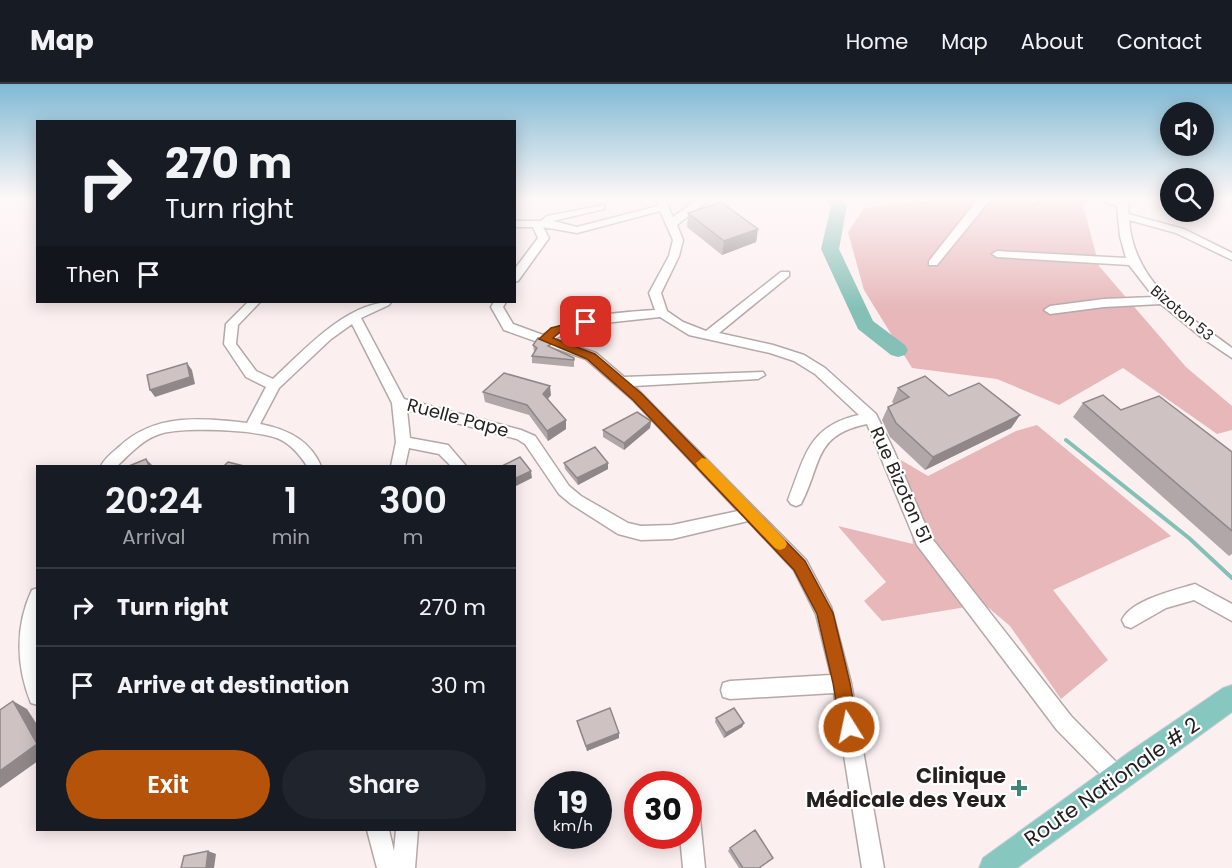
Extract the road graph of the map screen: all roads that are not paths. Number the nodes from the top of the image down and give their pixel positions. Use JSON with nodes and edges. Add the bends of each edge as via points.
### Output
{"nodes":[{"id":1,"x":543,"y":236,"type":"edge"},
{"id":2,"x":676,"y":236,"type":"edge"},
{"id":3,"x":956,"y":236,"type":"edge"},
{"id":4,"x":1125,"y":236,"type":"edge"},
{"id":5,"x":1189,"y":236,"type":"edge"},
{"id":6,"x":535,"y":248,"type":"junction"},
{"id":7,"x":516,"y":253,"type":"edge"},
{"id":8,"x":997,"y":254,"type":"dead end"},
{"id":9,"x":1232,"y":257,"type":"edge"},
{"id":10,"x":1133,"y":262,"type":"junction"},
{"id":11,"x":933,"y":263,"type":"dead end"},
{"id":12,"x":785,"y":274,"type":"dead end"},
{"id":13,"x":516,"y":276,"type":"edge"},
{"id":14,"x":1166,"y":300,"type":"junction"},
{"id":15,"x":253,"y":303,"type":"edge"},
{"id":16,"x":383,"y":303,"type":"edge"},
{"id":17,"x":499,"y":303,"type":"edge"},
{"id":18,"x":1050,"y":310,"type":"dead end"},
{"id":19,"x":662,"y":313,"type":"junction"},
{"id":20,"x":354,"y":317,"type":"junction"},
{"id":21,"x":709,"y":335,"type":"junction"},
{"id":22,"x":545,"y":339,"type":"junction"},
{"id":23,"x":1232,"y":354,"type":"edge"},
{"id":24,"x":758,"y":375,"type":"dead end"},
{"id":25,"x":621,"y":382,"type":"junction"},
{"id":26,"x":274,"y":385,"type":"junction"},
{"id":27,"x":399,"y":403,"type":"junction"},
{"id":28,"x":871,"y":418,"type":"junction"},
{"id":29,"x":252,"y":429,"type":"junction"},
{"id":30,"x":403,"y":442,"type":"junction"},
{"id":31,"x":109,"y":465,"type":"edge"},
{"id":32,"x":313,"y":465,"type":"edge"},
{"id":33,"x":398,"y":465,"type":"edge"},
{"id":34,"x":458,"y":465,"type":"edge"},
{"id":35,"x":796,"y":500,"type":"dead end"},
{"id":36,"x":752,"y":514,"type":"junction"},
{"id":37,"x":36,"y":599,"type":"edge"},
{"id":38,"x":1232,"y":614,"type":"edge"},
{"id":39,"x":1131,"y":620,"type":"dead end"},
{"id":40,"x":842,"y":683,"type":"junction"},
{"id":41,"x":36,"y":688,"type":"edge"},
{"id":42,"x":730,"y":690,"type":"dead end"},
{"id":43,"x":1232,"y":697,"type":"edge"},
{"id":44,"x":1116,"y":776,"type":"junction"},
{"id":45,"x":378,"y":831,"type":"edge"},
{"id":46,"x":407,"y":831,"type":"edge"},
{"id":47,"x":692,"y":849,"type":"edge"},
{"id":48,"x":388,"y":868,"type":"edge"},
{"id":49,"x":404,"y":868,"type":"edge"},
{"id":50,"x":694,"y":868,"type":"edge"},
{"id":51,"x":873,"y":868,"type":"edge"},
{"id":52,"x":993,"y":868,"type":"edge"}],
"edges":[{"from":1,"to":6,"type":"street"},
{"from":2,"to":19,"type":"street","via":[[674,256],[656,293]]},
{"from":3,"to":11,"type":"street"},
{"from":4,"to":10,"type":"street","name":"Bizoton 53"},
{"from":5,"to":9,"type":"street"},
{"from":6,"to":7,"type":"street"},
{"from":6,"to":13,"type":"street"},
{"from":8,"to":10,"type":"street"},
{"from":10,"to":14,"type":"street","name":"Bizoton 53","via":[[1148,284]]},
{"from":12,"to":21,"type":"street"},
{"from":14,"to":18,"type":"street"},
{"from":14,"to":23,"type":"street","name":"Bizoton 53"},
{"from":15,"to":26,"type":"street","via":[[232,324],[230,345],[251,374]]},
{"from":16,"to":20,"type":"street"},
{"from":17,"to":22,"type":"street","via":[[496,307],[508,327]]},
{"from":19,"to":21,"type":"street","name":"Rue Bizoton 51","via":[[693,332]]},
{"from":19,"to":22,"type":"street","via":[[570,325]]},
{"from":20,"to":26,"type":"street","via":[[327,336]]},
{"from":20,"to":27,"type":"street","name":"Ruelle Pape"},
{"from":21,"to":28,"type":"street","name":"Rue Bizoton 51","via":[[799,358],[820,371]]},
{"from":22,"to":25,"type":"street","via":[[591,356]]},
{"from":24,"to":25,"type":"street"},
{"from":25,"to":36,"type":"street"},
{"from":26,"to":29,"type":"street"},
{"from":27,"to":30,"type":"street"},
{"from":27,"to":36,"type":"street","name":"Ruelle Pape","via":[[530,440],[564,490],[624,529],[672,532]]},
{"from":28,"to":35,"type":"street","via":[[842,424],[828,432],[818,443]]},
{"from":28,"to":44,"type":"street","name":"Rue Bizoton 51","via":[[922,540],[1065,723]]},
{"from":29,"to":31,"type":"street","via":[[169,426],[151,431]]},
{"from":29,"to":32,"type":"street","via":[[280,434],[296,443]]},
{"from":30,"to":33,"type":"street"},
{"from":30,"to":34,"type":"street","via":[[443,449]]},
{"from":36,"to":40,"type":"street","via":[[800,565],[813,589],[825,613]]},
{"from":37,"to":41,"type":"street","via":[[28,633]]},
{"from":38,"to":39,"type":"street","via":[[1195,591],[1161,602]]},
{"from":40,"to":42,"type":"street"},
{"from":40,"to":51,"type":"street"},
{"from":43,"to":44,"type":"main road","name":"Route Nationale # 2"},
{"from":44,"to":52,"type":"main road","name":"Route Nationale # 2"},
{"from":45,"to":48,"type":"street"},
{"from":46,"to":49,"type":"street"},
{"from":47,"to":50,"type":"street"}]}
